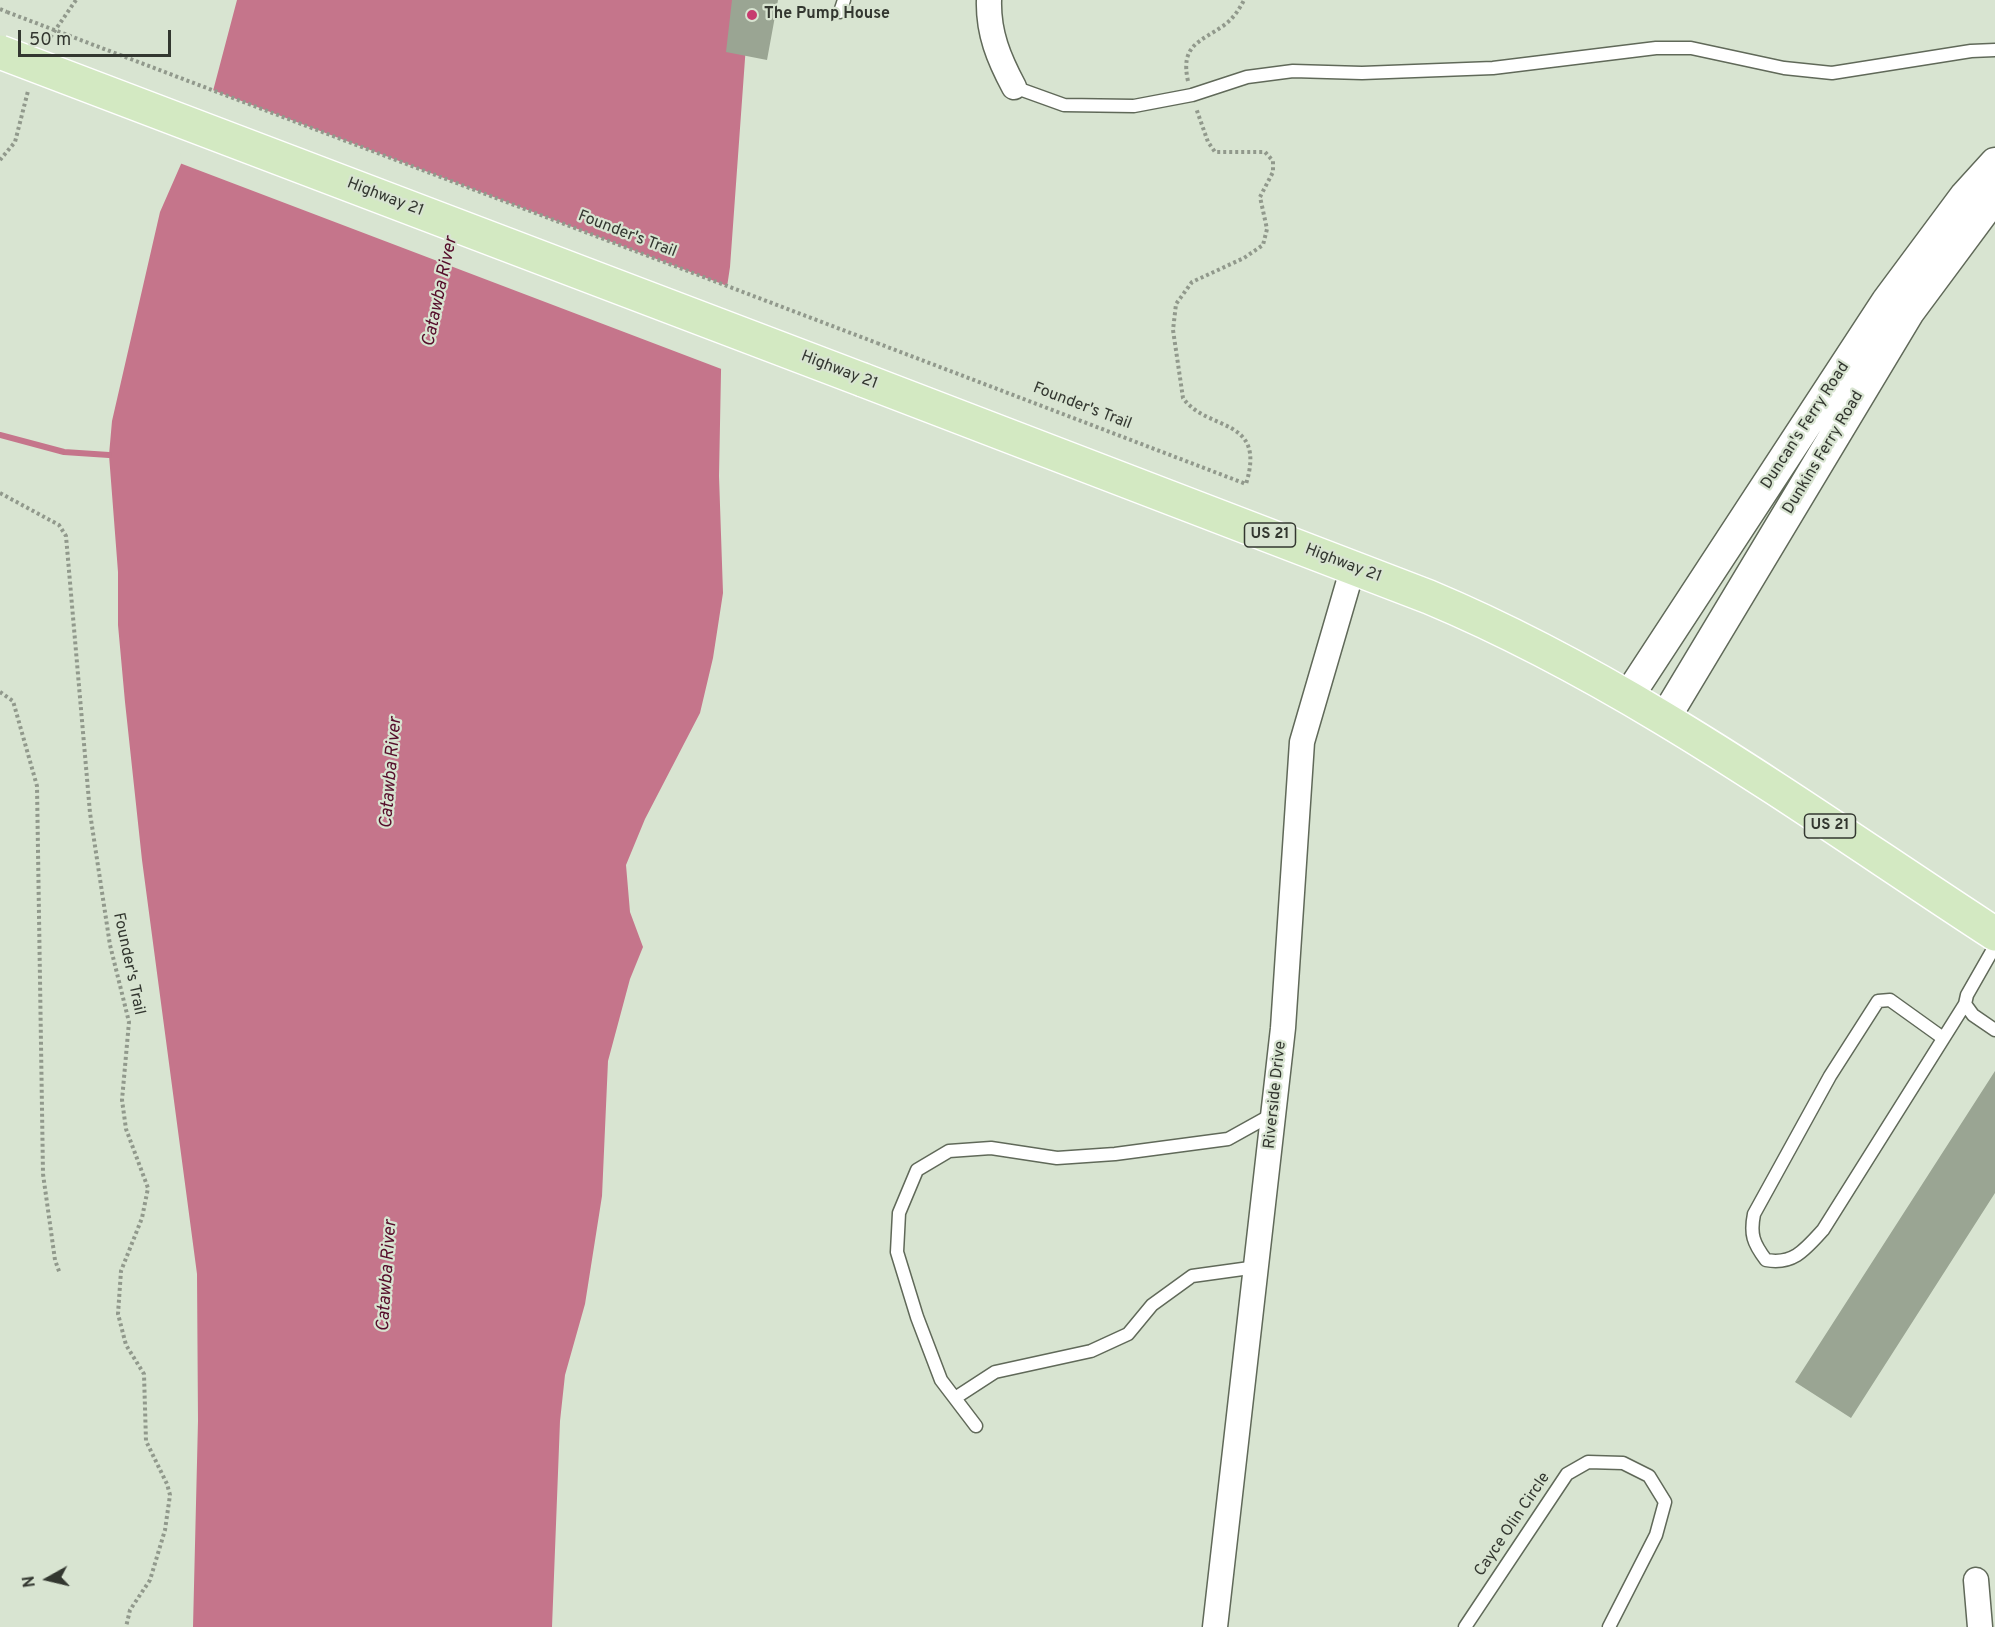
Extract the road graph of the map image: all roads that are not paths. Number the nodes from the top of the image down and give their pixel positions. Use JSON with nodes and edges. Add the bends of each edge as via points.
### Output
{"nodes":[{"id":1,"x":989,"y":0,"type":"edge"},
{"id":2,"x":1995,"y":50,"type":"edge"},
{"id":3,"x":0,"y":52,"type":"edge"},
{"id":4,"x":1014,"y":87,"type":"joint"},
{"id":5,"x":1995,"y":163,"type":"edge"},
{"id":6,"x":1995,"y":196,"type":"edge"},
{"id":7,"x":1353,"y":567,"type":"junction"},
{"id":8,"x":1628,"y":697,"type":"junction"},
{"id":9,"x":1665,"y":718,"type":"junction"},
{"id":10,"x":1995,"y":934,"type":"edge"},
{"id":11,"x":1995,"y":946,"type":"edge"},
{"id":12,"x":1965,"y":1004,"type":"junction"},
{"id":13,"x":1995,"y":1030,"type":"edge"},
{"id":14,"x":1943,"y":1038,"type":"junction"},
{"id":15,"x":1273,"y":1114,"type":"junction"},
{"id":16,"x":1257,"y":1267,"type":"junction"},
{"id":17,"x":955,"y":1398,"type":"junction"},
{"id":18,"x":976,"y":1426,"type":"dead end"},
{"id":19,"x":1976,"y":1580,"type":"dead end"},
{"id":20,"x":1215,"y":1627,"type":"edge"},
{"id":21,"x":1465,"y":1627,"type":"edge"},
{"id":22,"x":1609,"y":1627,"type":"edge"},
{"id":23,"x":1980,"y":1627,"type":"edge"}],
"edges":[{"from":1,"to":4,"type":"street","via":[[992,34]]},
{"from":2,"to":4,"type":"lane","via":[[1832,73],[1784,68],[1691,48],[1656,48],[1493,68],[1362,73],[1293,71],[1247,78],[1192,95],[1134,106],[1064,105]]},
{"from":3,"to":7,"type":"main road","name":"Highway 21","number":"US 21","bridge":true},
{"from":5,"to":8,"type":"street","name":"Duncan's Ferry Road","via":[[1965,196],[1887,301]]},
{"from":6,"to":9,"type":"street","name":"Dunkins Ferry Road","via":[[1909,312]]},
{"from":7,"to":8,"type":"main road","name":"Highway 21","number":"US 21","via":[[1482,619]]},
{"from":7,"to":15,"type":"street","name":"Riverside Drive","via":[[1302,742],[1283,1028]]},
{"from":8,"to":9,"type":"main road","name":"Highway 21","number":"US 21"},
{"from":9,"to":10,"type":"main road","number":"US 21"},
{"from":11,"to":12,"type":"lane"},
{"from":12,"to":13,"type":"lane","via":[[1973,1015]]},
{"from":12,"to":14,"type":"lane"},
{"from":14,"to":14,"type":"lane","via":[[1823,1230],[1803,1252],[1780,1263],[1766,1260],[1750,1233],[1754,1214],[1830,1076],[1878,1001],[1890,1000]]},
{"from":15,"to":16,"type":"street","name":"Riverside Drive"},
{"from":15,"to":17,"type":"lane","via":[[1228,1139],[1057,1158],[991,1148],[950,1151],[917,1170],[899,1213],[897,1252],[937,1370]]},
{"from":16,"to":17,"type":"lane","via":[[1192,1276],[1152,1305],[1128,1334],[1091,1351],[995,1372]]},
{"from":16,"to":20,"type":"street","name":"Riverside Drive"},
{"from":17,"to":18,"type":"lane"},
{"from":19,"to":23,"type":"street"},
{"from":21,"to":22,"type":"lane","name":"Cayce Olin Circle","via":[[1567,1474],[1588,1462],[1623,1463],[1649,1476],[1665,1502],[1656,1535]]}]}
